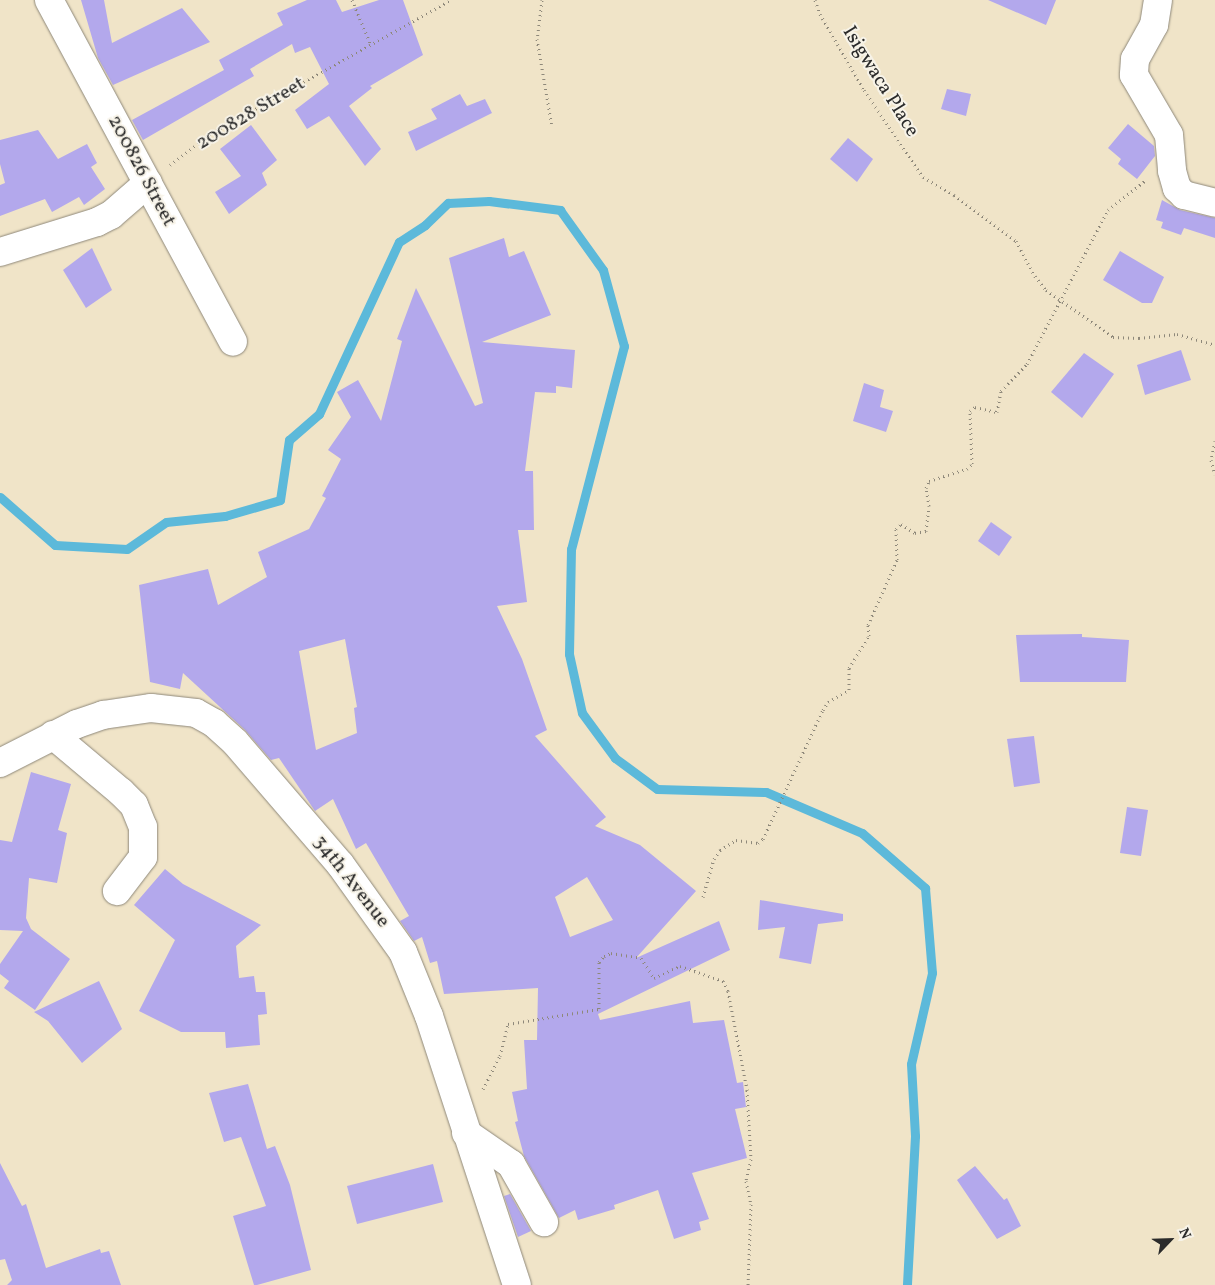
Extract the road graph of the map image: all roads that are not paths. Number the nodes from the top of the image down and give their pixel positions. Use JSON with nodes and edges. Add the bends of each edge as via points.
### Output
{"nodes":[{"id":1,"x":49,"y":0,"type":"edge"},
{"id":2,"x":1158,"y":0,"type":"edge"},
{"id":3,"x":148,"y":183,"type":"junction"},
{"id":4,"x":1215,"y":203,"type":"edge"},
{"id":5,"x":0,"y":252,"type":"edge"},
{"id":6,"x":233,"y":342,"type":"dead end"},
{"id":7,"x":53,"y":735,"type":"junction"},
{"id":8,"x":0,"y":764,"type":"edge"},
{"id":9,"x":117,"y":891,"type":"dead end"},
{"id":10,"x":466,"y":1133,"type":"junction"},
{"id":11,"x":544,"y":1222,"type":"dead end"},
{"id":12,"x":517,"y":1285,"type":"edge"}],
"edges":[{"from":1,"to":3,"type":"street","name":"200826 Street"},
{"from":2,"to":4,"type":"street","via":[[1154,25],[1135,60],[1134,75],[1170,135],[1174,182],[1184,195]]},
{"from":3,"to":5,"type":"street","via":[[111,215],[97,222]]},
{"from":3,"to":6,"type":"street","name":"200826 Street"},
{"from":7,"to":8,"type":"street","name":"34th Avenue"},
{"from":7,"to":9,"type":"street","via":[[127,799],[143,827],[143,857]]},
{"from":7,"to":10,"type":"street","name":"34th Avenue","via":[[103,715],[151,708],[196,713],[214,723],[235,742],[340,864],[403,952],[429,1016]]},
{"from":10,"to":11,"type":"street","via":[[511,1164]]},
{"from":10,"to":12,"type":"street","name":"34th Avenue"}]}
